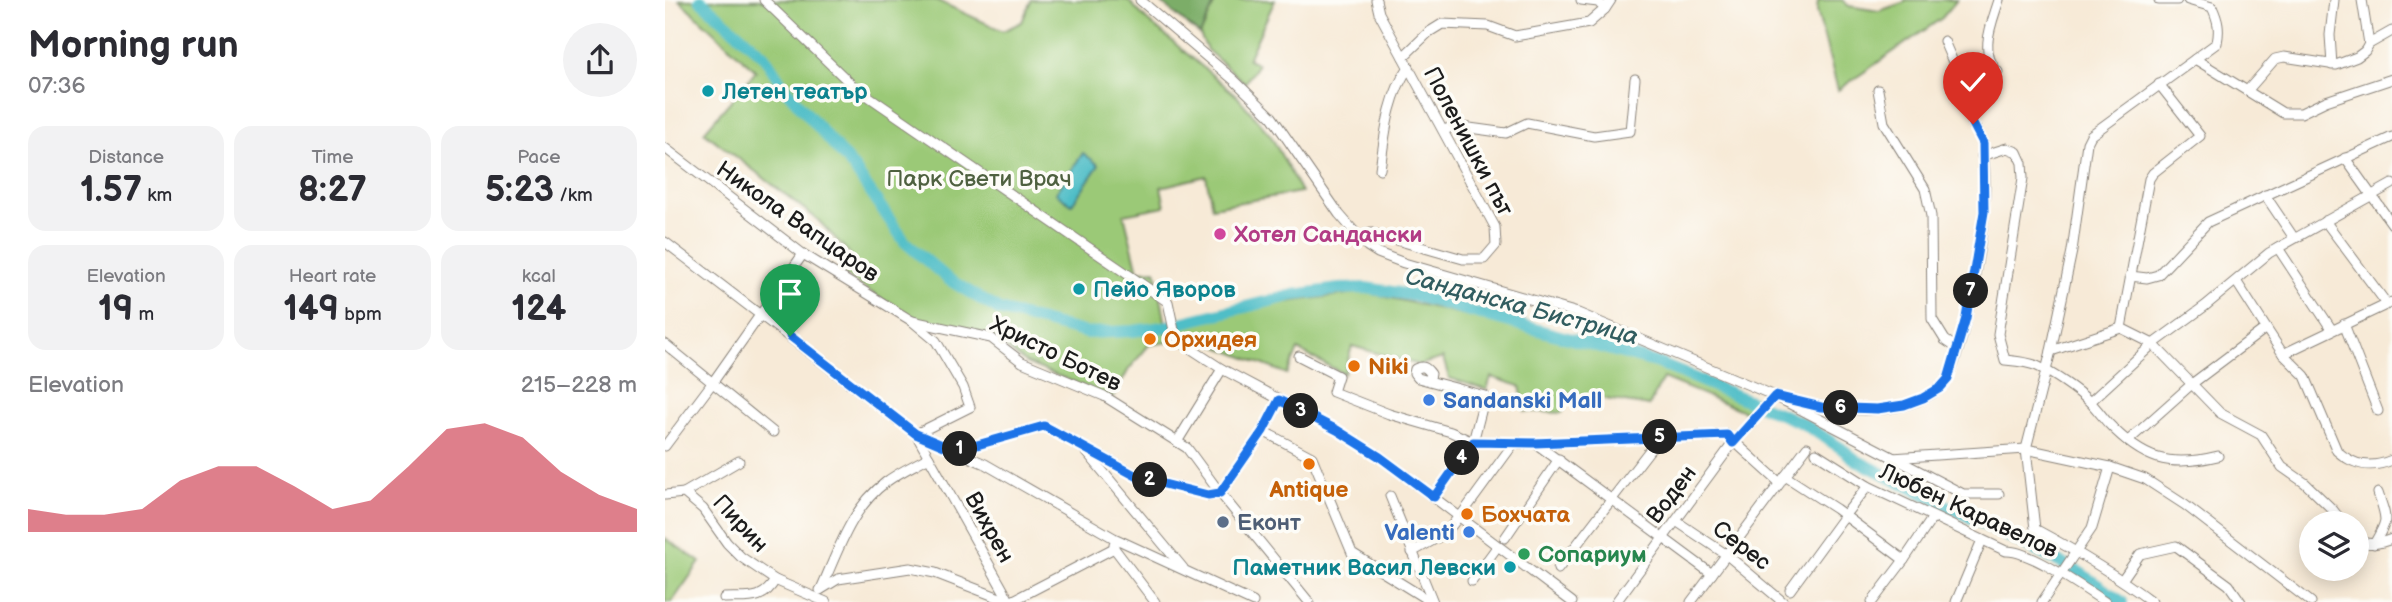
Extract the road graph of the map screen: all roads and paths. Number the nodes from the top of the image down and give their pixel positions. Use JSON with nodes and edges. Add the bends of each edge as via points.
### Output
{"nodes":[{"id":1,"x":764,"y":0,"type":"edge"},
{"id":2,"x":1140,"y":0,"type":"edge"},
{"id":3,"x":1376,"y":0,"type":"edge"},
{"id":4,"x":1581,"y":0,"type":"edge"},
{"id":5,"x":1611,"y":0,"type":"edge"},
{"id":6,"x":1999,"y":0,"type":"edge"},
{"id":7,"x":2159,"y":0,"type":"edge"},
{"id":8,"x":2177,"y":0,"type":"edge"},
{"id":9,"x":2188,"y":0,"type":"edge"},
{"id":10,"x":2334,"y":0,"type":"edge"},
{"id":11,"x":2362,"y":0,"type":"edge"},
{"id":12,"x":1605,"y":9,"type":"junction"},
{"id":13,"x":2392,"y":31,"type":"edge"},
{"id":14,"x":1944,"y":41,"type":"dead end"},
{"id":15,"x":2369,"y":44,"type":"junction"},
{"id":16,"x":1403,"y":57,"type":"junction"},
{"id":17,"x":2195,"y":59,"type":"junction"},
{"id":18,"x":2332,"y":65,"type":"junction"},
{"id":19,"x":1409,"y":67,"type":"junction"},
{"id":20,"x":1998,"y":72,"type":"dead end"},
{"id":21,"x":1635,"y":79,"type":"dead end"},
{"id":22,"x":2392,"y":79,"type":"edge"},
{"id":23,"x":2159,"y":84,"type":"junction"},
{"id":24,"x":1878,"y":90,"type":"dead end"},
{"id":25,"x":2247,"y":91,"type":"junction"},
{"id":26,"x":1444,"y":130,"type":"junction"},
{"id":27,"x":2392,"y":137,"type":"edge"},
{"id":28,"x":667,"y":153,"type":"edge"},
{"id":29,"x":1982,"y":156,"type":"junction"},
{"id":30,"x":2345,"y":158,"type":"junction"},
{"id":31,"x":1380,"y":169,"type":"dead end"},
{"id":32,"x":2392,"y":184,"type":"edge"},
{"id":33,"x":2265,"y":195,"type":"junction"},
{"id":34,"x":2371,"y":195,"type":"junction"},
{"id":35,"x":2325,"y":221,"type":"junction"},
{"id":36,"x":2392,"y":224,"type":"edge"},
{"id":37,"x":1361,"y":239,"type":"junction"},
{"id":38,"x":2294,"y":239,"type":"junction"},
{"id":39,"x":665,"y":242,"type":"edge"},
{"id":40,"x":2278,"y":248,"type":"junction"},
{"id":41,"x":803,"y":254,"type":"junction"},
{"id":42,"x":2130,"y":276,"type":"junction"},
{"id":43,"x":2236,"y":281,"type":"junction"},
{"id":44,"x":2389,"y":303,"type":"edge"},
{"id":45,"x":760,"y":313,"type":"junction"},
{"id":46,"x":912,"y":321,"type":"junction"},
{"id":47,"x":2344,"y":324,"type":"junction"},
{"id":48,"x":2121,"y":328,"type":"junction"},
{"id":49,"x":2266,"y":328,"type":"junction"},
{"id":50,"x":2332,"y":330,"type":"junction"},
{"id":51,"x":665,"y":344,"type":"edge"},
{"id":52,"x":2153,"y":344,"type":"junction"},
{"id":53,"x":1957,"y":348,"type":"junction"},
{"id":54,"x":2052,"y":351,"type":"junction"},
{"id":55,"x":2283,"y":354,"type":"junction"},
{"id":56,"x":1299,"y":356,"type":"dead end"},
{"id":57,"x":1222,"y":369,"type":"junction"},
{"id":58,"x":2046,"y":371,"type":"junction"},
{"id":59,"x":1429,"y":381,"type":"dead end"},
{"id":60,"x":713,"y":382,"type":"junction"},
{"id":61,"x":2193,"y":383,"type":"junction"},
{"id":62,"x":1773,"y":398,"type":"junction"},
{"id":63,"x":1279,"y":400,"type":"junction"},
{"id":64,"x":2090,"y":402,"type":"junction"},
{"id":65,"x":2378,"y":411,"type":"dead end"},
{"id":66,"x":1263,"y":431,"type":"junction"},
{"id":67,"x":773,"y":432,"type":"dead end"},
{"id":68,"x":916,"y":434,"type":"junction"},
{"id":69,"x":1659,"y":438,"type":"junction"},
{"id":70,"x":2128,"y":441,"type":"junction"},
{"id":71,"x":1177,"y":442,"type":"junction"},
{"id":72,"x":1473,"y":442,"type":"junction"},
{"id":73,"x":1514,"y":443,"type":"junction"},
{"id":74,"x":1535,"y":443,"type":"junction"},
{"id":75,"x":1733,"y":443,"type":"junction"},
{"id":76,"x":665,"y":446,"type":"edge"},
{"id":77,"x":1081,"y":446,"type":"junction"},
{"id":78,"x":1807,"y":447,"type":"dead end"},
{"id":79,"x":2026,"y":449,"type":"junction"},
{"id":80,"x":956,"y":451,"type":"junction"},
{"id":81,"x":1816,"y":453,"type":"dead end"},
{"id":82,"x":2218,"y":456,"type":"dead end"},
{"id":83,"x":929,"y":457,"type":"junction"},
{"id":84,"x":1892,"y":458,"type":"junction"},
{"id":85,"x":1559,"y":459,"type":"junction"},
{"id":86,"x":2392,"y":460,"type":"edge"},
{"id":87,"x":739,"y":461,"type":"dead end"},
{"id":88,"x":2111,"y":467,"type":"junction"},
{"id":89,"x":1783,"y":480,"type":"junction"},
{"id":90,"x":1868,"y":486,"type":"junction"},
{"id":91,"x":684,"y":493,"type":"junction"},
{"id":92,"x":1220,"y":493,"type":"junction"},
{"id":93,"x":2378,"y":493,"type":"dead end"},
{"id":94,"x":1999,"y":494,"type":"dead end"},
{"id":95,"x":665,"y":495,"type":"edge"},
{"id":96,"x":1390,"y":496,"type":"dead end"},
{"id":97,"x":1434,"y":497,"type":"junction"},
{"id":98,"x":1613,"y":500,"type":"junction"},
{"id":99,"x":2334,"y":511,"type":"edge"},
{"id":100,"x":1844,"y":516,"type":"junction"},
{"id":101,"x":1933,"y":517,"type":"junction"},
{"id":102,"x":1458,"y":519,"type":"junction"},
{"id":103,"x":1677,"y":521,"type":"junction"},
{"id":104,"x":1505,"y":538,"type":"dead end"},
{"id":105,"x":1663,"y":538,"type":"junction"},
{"id":106,"x":2392,"y":539,"type":"edge"},
{"id":107,"x":1982,"y":541,"type":"junction"},
{"id":108,"x":1114,"y":543,"type":"junction"},
{"id":109,"x":2369,"y":543,"type":"edge"},
{"id":110,"x":2374,"y":544,"type":"junction"},
{"id":111,"x":1497,"y":547,"type":"junction"},
{"id":112,"x":1412,"y":552,"type":"junction"},
{"id":113,"x":2076,"y":553,"type":"junction"},
{"id":114,"x":1727,"y":555,"type":"junction"},
{"id":115,"x":1904,"y":560,"type":"junction"},
{"id":116,"x":1185,"y":569,"type":"junction"},
{"id":117,"x":1558,"y":569,"type":"dead end"},
{"id":118,"x":1712,"y":574,"type":"junction"},
{"id":119,"x":2061,"y":575,"type":"junction"},
{"id":120,"x":775,"y":580,"type":"junction"},
{"id":121,"x":2122,"y":580,"type":"junction"},
{"id":122,"x":1472,"y":581,"type":"dead end"},
{"id":123,"x":1790,"y":590,"type":"dead end"},
{"id":124,"x":818,"y":594,"type":"junction"},
{"id":125,"x":724,"y":598,"type":"dead end"},
{"id":126,"x":1959,"y":601,"type":"edge"},
{"id":127,"x":826,"y":602,"type":"edge"},
{"id":128,"x":1010,"y":602,"type":"edge"},
{"id":129,"x":1156,"y":602,"type":"edge"},
{"id":130,"x":1254,"y":602,"type":"edge"},
{"id":131,"x":1309,"y":602,"type":"edge"},
{"id":132,"x":1432,"y":602,"type":"edge"},
{"id":133,"x":1572,"y":602,"type":"edge"},
{"id":134,"x":1616,"y":602,"type":"edge"},
{"id":135,"x":1691,"y":602,"type":"edge"},
{"id":136,"x":1783,"y":602,"type":"edge"},
{"id":137,"x":1873,"y":602,"type":"edge"},
{"id":138,"x":2042,"y":602,"type":"edge"},
{"id":139,"x":2105,"y":602,"type":"edge"},
{"id":140,"x":2152,"y":602,"type":"edge"},
{"id":141,"x":2241,"y":602,"type":"edge"},
{"id":142,"x":2311,"y":602,"type":"edge"}],
"edges":[{"from":1,"to":57,"type":"street","via":[[852,85],[1168,302],[1179,341]]},
{"from":2,"to":37,"type":"street","via":[[1272,117]]},
{"from":3,"to":16,"type":"street","name":"Поленишки път"},
{"from":4,"to":12,"type":"street","via":[[1598,2]]},
{"from":5,"to":12,"type":"street"},
{"from":6,"to":20,"type":"street","via":[[1987,44]]},
{"from":7,"to":8,"type":"street"},
{"from":9,"to":17,"type":"street","via":[[2212,7],[2220,32],[2217,43]]},
{"from":10,"to":18,"type":"street"},
{"from":11,"to":15,"type":"street"},
{"from":12,"to":16,"type":"street","via":[[1589,23],[1514,36],[1488,26],[1442,24]]},
{"from":13,"to":15,"type":"street"},
{"from":14,"to":29,"type":"street","via":[[1983,143]]},
{"from":15,"to":18,"type":"street","via":[[2357,57]]},
{"from":16,"to":19,"type":"street","name":"Поленишки път"},
{"from":17,"to":23,"type":"street"},
{"from":17,"to":25,"type":"street"},
{"from":18,"to":25,"type":"street","via":[[2275,59]]},
{"from":19,"to":26,"type":"street","name":"Поленишки път"},
{"from":19,"to":31,"type":"street","via":[[1393,97]]},
{"from":21,"to":26,"type":"street","via":[[1630,131],[1594,136],[1527,123],[1506,133],[1455,126]]},
{"from":22,"to":25,"type":"street","via":[[2301,113],[2283,113]]},
{"from":23,"to":42,"type":"street","via":[[2200,136],[2149,179]]},
{"from":23,"to":54,"type":"street","via":[[2091,135],[2087,143]]},
{"from":24,"to":53,"type":"street","via":[[1884,123],[1925,189],[1931,216],[1932,319],[1945,340]]},
{"from":26,"to":37,"type":"street","name":"Поленишки път","via":[[1495,227],[1496,245],[1484,259],[1462,259],[1372,233]]},
{"from":27,"to":30,"type":"street"},
{"from":28,"to":41,"type":"street","name":"Никола Вапцаров"},
{"from":29,"to":53,"type":"street","via":[[1981,236]]},
{"from":29,"to":58,"type":"street","via":[[2007,148],[2017,152],[2022,163],[2017,225],[1998,334],[2005,359]]},
{"from":30,"to":33,"type":"street"},
{"from":30,"to":34,"type":"street"},
{"from":32,"to":34,"type":"street"},
{"from":33,"to":38,"type":"street"},
{"from":33,"to":42,"type":"street","via":[[2208,222],[2158,275]]},
{"from":34,"to":35,"type":"street"},
{"from":34,"to":36,"type":"street"},
{"from":35,"to":38,"type":"street"},
{"from":35,"to":44,"type":"street"},
{"from":37,"to":62,"type":"street","via":[[1378,253],[1404,263],[1578,313]]},
{"from":38,"to":40,"type":"street"},
{"from":39,"to":45,"type":"street"},
{"from":40,"to":43,"type":"street"},
{"from":40,"to":50,"type":"street"},
{"from":41,"to":45,"type":"street"},
{"from":41,"to":46,"type":"street","name":"Никола Вапцаров"},
{"from":42,"to":48,"type":"street"},
{"from":43,"to":49,"type":"street"},
{"from":43,"to":52,"type":"street"},
{"from":44,"to":47,"type":"street"},
{"from":45,"to":60,"type":"street"},
{"from":45,"to":68,"type":"street"},
{"from":46,"to":68,"type":"street","via":[[936,341],[970,407]]},
{"from":46,"to":71,"type":"street","name":"Христо Ботев","via":[[991,338],[1023,362],[1104,396]]},
{"from":47,"to":50,"type":"street"},
{"from":47,"to":65,"type":"street"},
{"from":48,"to":52,"type":"street"},
{"from":48,"to":54,"type":"street"},
{"from":49,"to":55,"type":"street"},
{"from":49,"to":61,"type":"street"},
{"from":50,"to":55,"type":"street"},
{"from":51,"to":60,"type":"street"},
{"from":52,"to":61,"type":"street"},
{"from":52,"to":64,"type":"street"},
{"from":53,"to":62,"type":"street","via":[[1948,379],[1940,388],[1904,405],[1821,407]]},
{"from":54,"to":58,"type":"street"},
{"from":55,"to":86,"type":"street","via":[[2305,376],[2337,451],[2364,466]]},
{"from":56,"to":72,"type":"street","via":[[1338,376],[1333,392]]},
{"from":57,"to":63,"type":"street"},
{"from":57,"to":71,"type":"street"},
{"from":58,"to":64,"type":"street"},
{"from":58,"to":79,"type":"street"},
{"from":59,"to":72,"type":"street","via":[[1485,396]]},
{"from":60,"to":67,"type":"street"},
{"from":60,"to":76,"type":"street"},
{"from":61,"to":70,"type":"street"},
{"from":61,"to":99,"type":"street","via":[[2220,413],[2261,435],[2282,467]]},
{"from":62,"to":75,"type":"street","name":"Воден"},
{"from":62,"to":84,"type":"street"},
{"from":63,"to":66,"type":"street"},
{"from":63,"to":97,"type":"street","via":[[1358,443]]},
{"from":64,"to":70,"type":"street"},
{"from":66,"to":92,"type":"street"},
{"from":66,"to":132,"type":"street","via":[[1312,457],[1352,552]]},
{"from":68,"to":80,"type":"street"},
{"from":68,"to":83,"type":"street","name":"Вихрен"},
{"from":69,"to":74,"type":"street"},
{"from":69,"to":75,"type":"street","via":[[1727,435]]},
{"from":69,"to":98,"type":"street"},
{"from":70,"to":82,"type":"street","via":[[2173,462]]},
{"from":71,"to":92,"type":"street","name":"Христо Ботев","via":[[1187,448]]},
{"from":72,"to":73,"type":"street"},
{"from":72,"to":97,"type":"street"},
{"from":73,"to":74,"type":"street"},
{"from":73,"to":102,"type":"street"},
{"from":74,"to":85,"type":"street"},
{"from":75,"to":89,"type":"street"},
{"from":75,"to":103,"type":"street","name":"Воден"},
{"from":77,"to":80,"type":"street","via":[[1044,426]]},
{"from":77,"to":92,"type":"street","via":[[1140,478],[1208,495]]},
{"from":77,"to":116,"type":"street"},
{"from":78,"to":89,"type":"street"},
{"from":79,"to":84,"type":"street"},
{"from":79,"to":88,"type":"street"},
{"from":79,"to":113,"type":"street","via":[[2035,529]]},
{"from":80,"to":108,"type":"street"},
{"from":81,"to":90,"type":"street","name":"Любен Каравелов"},
{"from":83,"to":124,"type":"street","via":[[886,482],[860,508]]},
{"from":83,"to":128,"type":"street","name":"Вихрен"},
{"from":84,"to":94,"type":"street","via":[[1962,494]]},
{"from":85,"to":98,"type":"street"},
{"from":85,"to":104,"type":"street"},
{"from":87,"to":91,"type":"street"},
{"from":88,"to":113,"type":"street","via":[[2092,528]]},
{"from":88,"to":142,"type":"street","via":[[2145,479],[2185,505]]},
{"from":89,"to":100,"type":"street"},
{"from":89,"to":114,"type":"street"},
{"from":90,"to":100,"type":"street"},
{"from":90,"to":101,"type":"street","name":"Любен Каравелов"},
{"from":91,"to":95,"type":"street","name":"Пирин"},
{"from":91,"to":120,"type":"street","name":"Пирин","via":[[703,509],[741,557]]},
{"from":92,"to":131,"type":"street","name":"Христо Ботев"},
{"from":93,"to":110,"type":"street","via":[[2386,525]]},
{"from":96,"to":112,"type":"street"},
{"from":97,"to":102,"type":"street"},
{"from":98,"to":105,"type":"street"},
{"from":98,"to":117,"type":"street"},
{"from":100,"to":115,"type":"street"},
{"from":100,"to":123,"type":"street"},
{"from":101,"to":107,"type":"street","name":"Любен Каравелов"},
{"from":101,"to":115,"type":"street"},
{"from":102,"to":111,"type":"street"},
{"from":102,"to":112,"type":"street","via":[[1446,533]]},
{"from":103,"to":105,"type":"street","name":"Воден"},
{"from":103,"to":114,"type":"street","name":"Серес"},
{"from":105,"to":118,"type":"street"},
{"from":105,"to":134,"type":"street","name":"Воден"},
{"from":106,"to":110,"type":"street"},
{"from":107,"to":119,"type":"street","name":"Любен Каравелов","via":[[2015,551]]},
{"from":107,"to":126,"type":"street"},
{"from":108,"to":116,"type":"street"},
{"from":108,"to":128,"type":"street"},
{"from":108,"to":129,"type":"street"},
{"from":109,"to":110,"type":"street"},
{"from":111,"to":122,"type":"street"},
{"from":111,"to":133,"type":"street"},
{"from":112,"to":132,"type":"street"},
{"from":113,"to":119,"type":"street"},
{"from":113,"to":121,"type":"street"},
{"from":114,"to":118,"type":"street"},
{"from":114,"to":136,"type":"street","name":"Серес"},
{"from":115,"to":137,"type":"street"},
{"from":116,"to":130,"type":"street"},
{"from":118,"to":135,"type":"street"},
{"from":119,"to":138,"type":"street"},
{"from":119,"to":139,"type":"street","name":"Любен Каравелов"},
{"from":120,"to":124,"type":"street","name":"Пирин"},
{"from":120,"to":125,"type":"street","via":[[760,597]]},
{"from":121,"to":140,"type":"street"},
{"from":121,"to":141,"type":"street","via":[[2140,554],[2176,546],[2229,585]]},
{"from":124,"to":127,"type":"street","name":"Пирин"},
{"from":124,"to":128,"type":"street","via":[[838,579],[909,568],[935,573]]}]}
